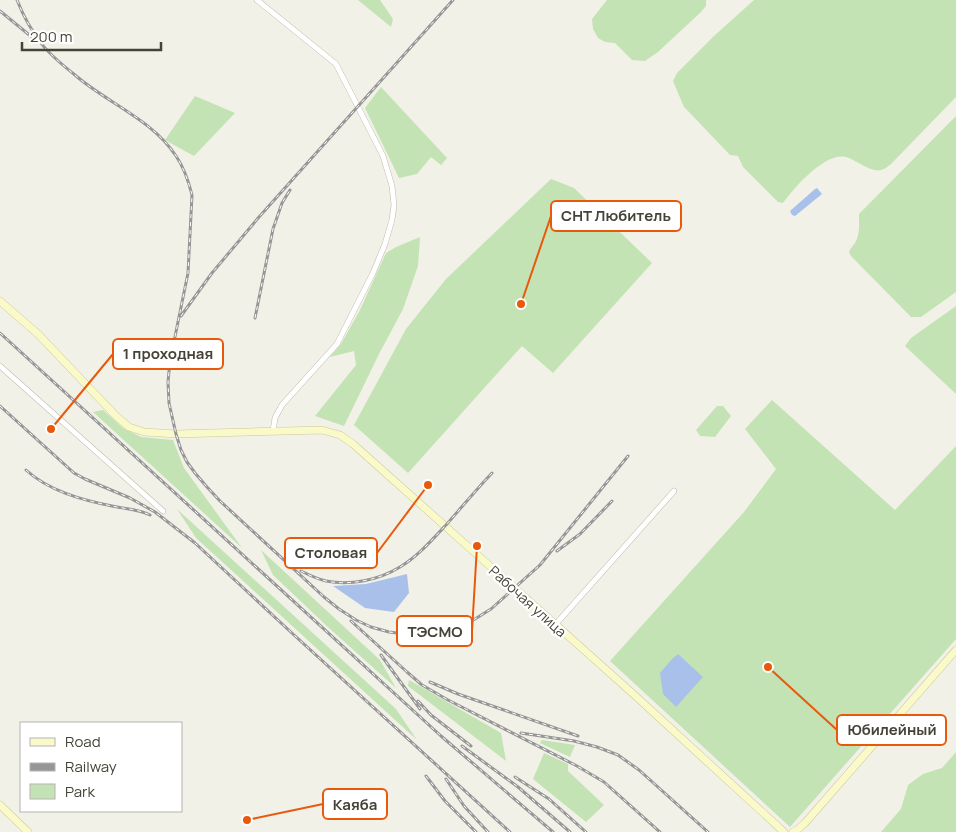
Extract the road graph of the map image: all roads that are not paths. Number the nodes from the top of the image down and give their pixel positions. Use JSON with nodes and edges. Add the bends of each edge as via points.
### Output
{"nodes":[{"id":1,"x":257,"y":0,"type":"edge"},
{"id":2,"x":0,"y":301,"type":"edge"},
{"id":3,"x":0,"y":366,"type":"edge"},
{"id":4,"x":273,"y":431,"type":"junction"},
{"id":5,"x":674,"y":491,"type":"dead end"},
{"id":6,"x":163,"y":511,"type":"dead end"},
{"id":7,"x":555,"y":625,"type":"junction"},
{"id":8,"x":956,"y":650,"type":"edge"},
{"id":9,"x":0,"y":805,"type":"edge"},
{"id":10,"x":28,"y":832,"type":"edge"},
{"id":11,"x":784,"y":832,"type":"edge"},
{"id":12,"x":793,"y":832,"type":"edge"}],
"edges":[{"from":1,"to":4,"type":"street","via":[[336,64],[383,156],[394,205],[385,244],[337,344],[282,405]]},
{"from":2,"to":4,"type":"street","name":"Рабочая улица","via":[[38,334],[129,427],[144,432],[176,434]]},
{"from":3,"to":6,"type":"street"},
{"from":4,"to":7,"type":"street","name":"Рабочая улица","via":[[322,430],[340,435]]},
{"from":5,"to":7,"type":"street"},
{"from":7,"to":11,"type":"street","name":"Рабочая улица"},
{"from":8,"to":12,"type":"street"},
{"from":9,"to":10,"type":"street"}]}
